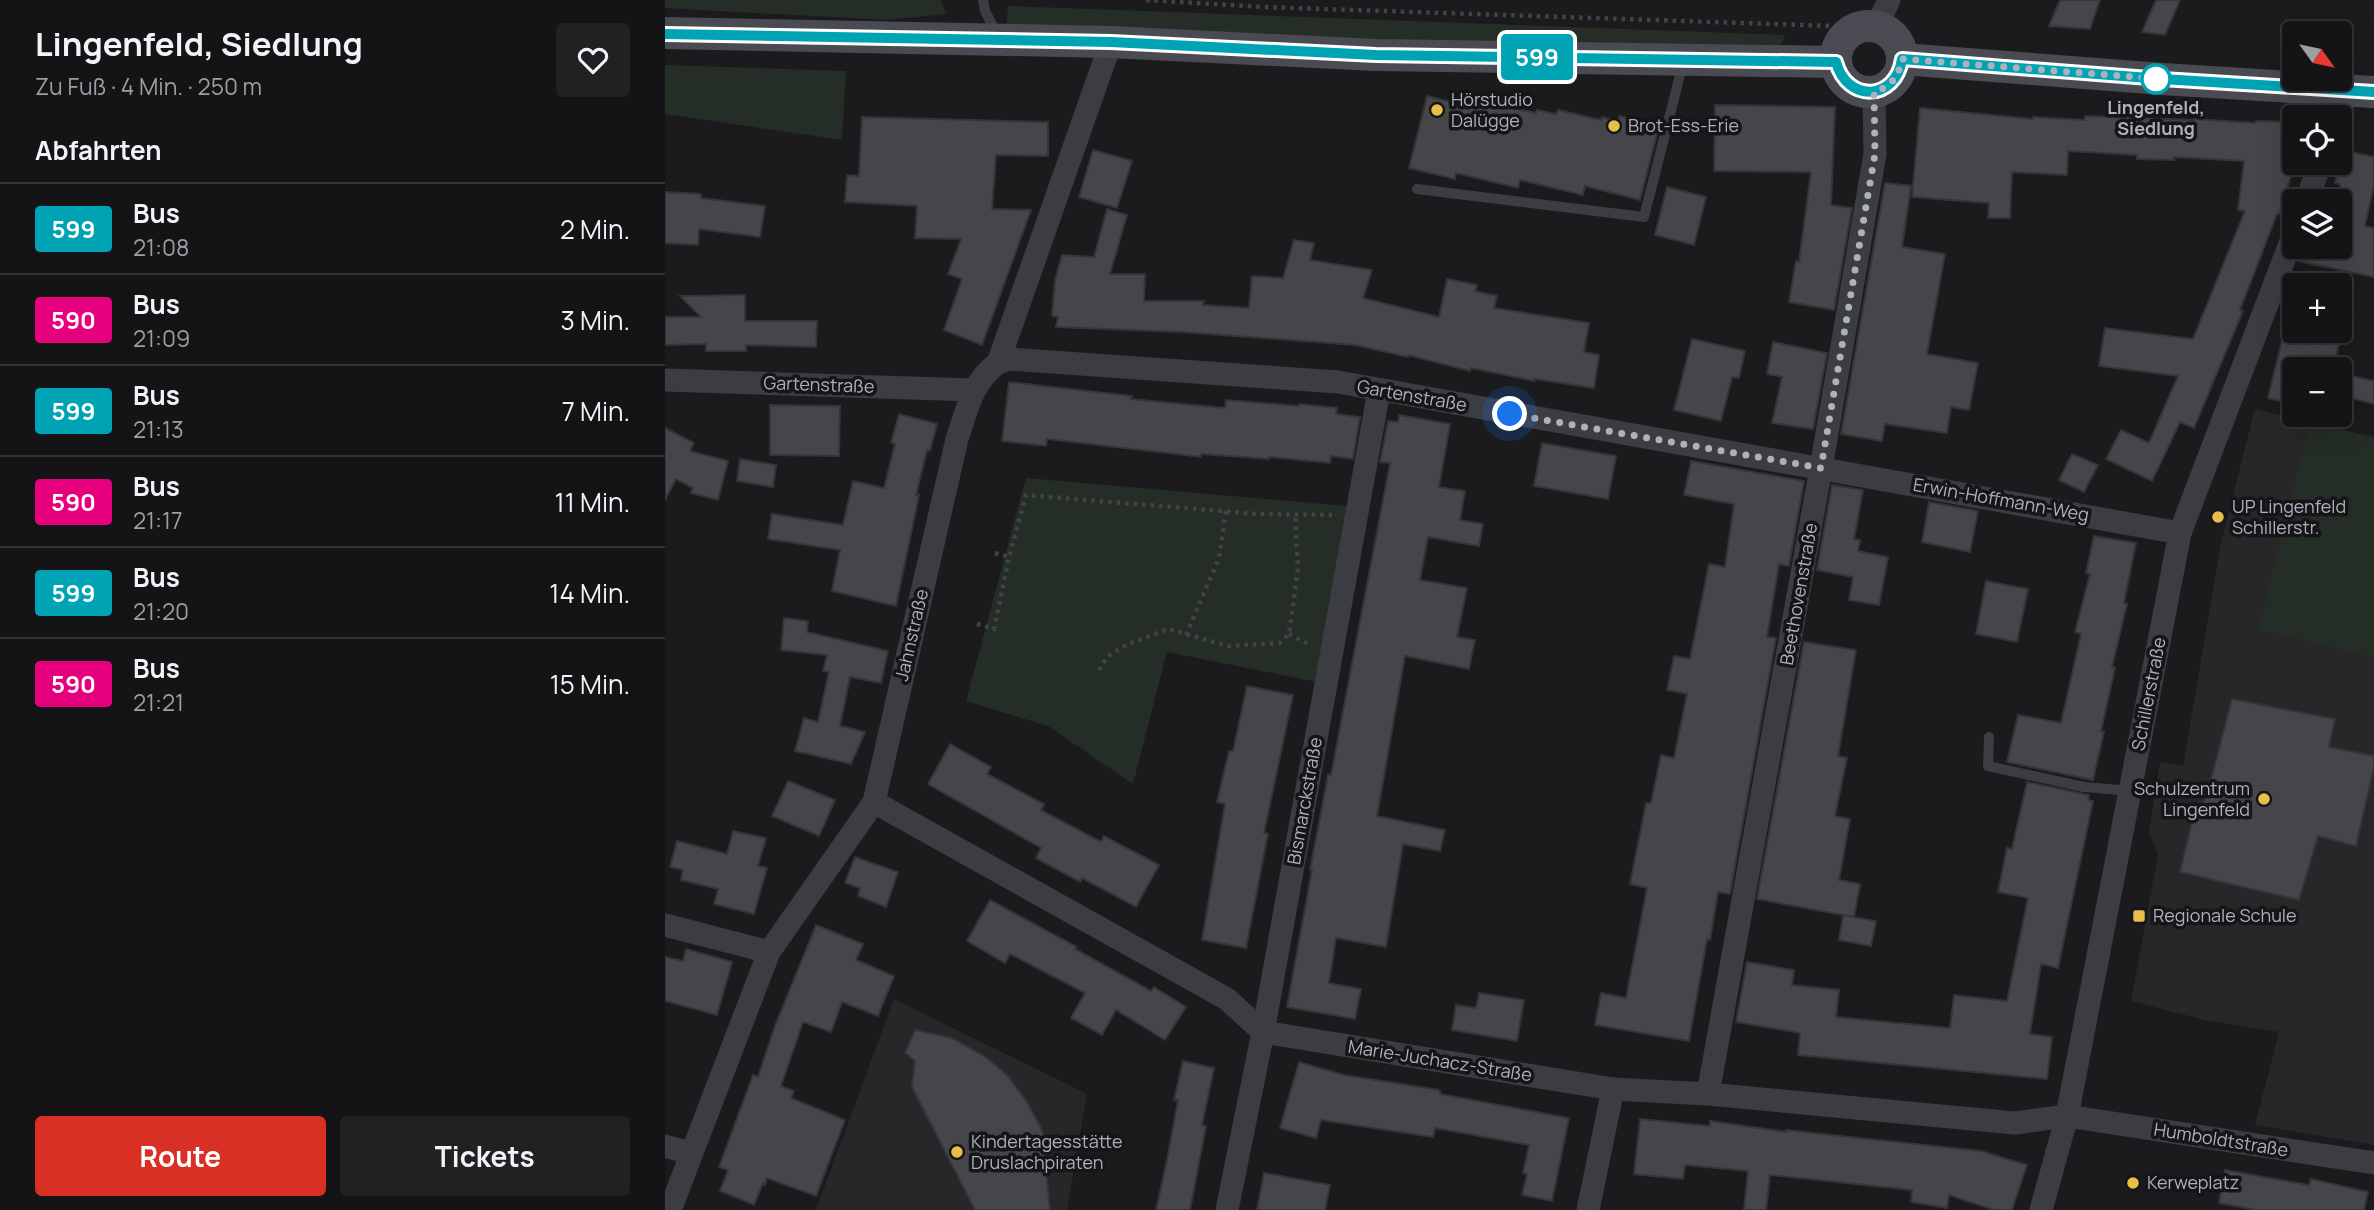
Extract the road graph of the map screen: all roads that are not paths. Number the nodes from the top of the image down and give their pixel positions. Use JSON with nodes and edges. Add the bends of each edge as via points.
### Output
{"nodes":[{"id":1,"x":983,"y":0,"type":"edge"},
{"id":2,"x":1871,"y":20,"type":"edge"},
{"id":3,"x":665,"y":33,"type":"edge"},
{"id":4,"x":1000,"y":40,"type":"junction"},
{"id":5,"x":1111,"y":42,"type":"junction"},
{"id":6,"x":1902,"y":59,"type":"junction"},
{"id":7,"x":1683,"y":60,"type":"junction"},
{"id":8,"x":1836,"y":62,"type":"junction"},
{"id":9,"x":1874,"y":92,"type":"junction"},
{"id":10,"x":2353,"y":100,"type":"edge"},
{"id":11,"x":1417,"y":188,"type":"dead end"},
{"id":12,"x":2284,"y":259,"type":"edge"},
{"id":13,"x":998,"y":363,"type":"junction"},
{"id":14,"x":665,"y":380,"type":"edge"},
{"id":15,"x":973,"y":390,"type":"junction"},
{"id":16,"x":1380,"y":391,"type":"junction"},
{"id":17,"x":1821,"y":468,"type":"junction"},
{"id":18,"x":2180,"y":533,"type":"junction"},
{"id":19,"x":1989,"y":737,"type":"dead end"},
{"id":20,"x":2130,"y":790,"type":"junction"},
{"id":21,"x":874,"y":802,"type":"junction"},
{"id":22,"x":665,"y":925,"type":"edge"},
{"id":23,"x":769,"y":952,"type":"junction"},
{"id":24,"x":1263,"y":1032,"type":"junction"},
{"id":25,"x":1613,"y":1089,"type":"junction"},
{"id":26,"x":1707,"y":1094,"type":"junction"},
{"id":27,"x":2067,"y":1116,"type":"junction"},
{"id":28,"x":665,"y":1146,"type":"edge"},
{"id":29,"x":691,"y":1153,"type":"junction"},
{"id":30,"x":2374,"y":1163,"type":"edge"},
{"id":31,"x":670,"y":1210,"type":"edge"},
{"id":32,"x":1227,"y":1210,"type":"edge"},
{"id":33,"x":1588,"y":1210,"type":"edge"},
{"id":34,"x":2041,"y":1210,"type":"edge"}],
"edges":[{"from":1,"to":4,"type":"lane"},
{"from":2,"to":6,"type":"main road","via":[[1895,38]]},
{"from":2,"to":8,"type":"main road","via":[[1841,41]]},
{"from":3,"to":4,"type":"main road"},
{"from":4,"to":5,"type":"main road"},
{"from":5,"to":7,"type":"main road","via":[[1376,55]]},
{"from":5,"to":13,"type":"street","name":"Jahnstraße"},
{"from":6,"to":9,"type":"main road","via":[[1897,77]]},
{"from":6,"to":10,"type":"main road"},
{"from":7,"to":8,"type":"main road"},
{"from":7,"to":11,"type":"lane","via":[[1644,217]]},
{"from":8,"to":9,"type":"main road","via":[[1838,73],[1853,88]]},
{"from":9,"to":17,"type":"street","name":"Beethovenstraße","via":[[1875,154]]},
{"from":12,"to":18,"type":"street","name":"Schillerstraße"},
{"from":13,"to":15,"type":"street","name":"Jahnstraße"},
{"from":13,"to":16,"type":"street","name":"Gartenstraße","via":[[1009,359],[1324,381]]},
{"from":14,"to":15,"type":"street","name":"Gartenstraße"},
{"from":15,"to":21,"type":"street","name":"Jahnstraße","via":[[957,439]]},
{"from":16,"to":17,"type":"street","name":"Gartenstraße"},
{"from":16,"to":24,"type":"street","name":"Bismarckstraße"},
{"from":17,"to":18,"type":"street","name":"Erwin-Hoffmann-Weg"},
{"from":17,"to":26,"type":"street","name":"Beethovenstraße"},
{"from":18,"to":20,"type":"street","name":"Schillerstraße"},
{"from":19,"to":20,"type":"lane","via":[[1988,766],[2084,787]]},
{"from":20,"to":27,"type":"street","name":"Schillerstraße"},
{"from":21,"to":23,"type":"street","name":"Jahnstraße"},
{"from":21,"to":24,"type":"street","via":[[1227,999]]},
{"from":22,"to":23,"type":"street"},
{"from":23,"to":29,"type":"street","name":"Jahnstraße"},
{"from":24,"to":25,"type":"street","name":"Marie-Juchacz-Straße"},
{"from":24,"to":32,"type":"street","name":"Bismarckstraße"},
{"from":25,"to":26,"type":"street","name":"Marie-Juchacz-Straße"},
{"from":25,"to":33,"type":"street"},
{"from":26,"to":27,"type":"street","name":"Marie-Juchacz-Straße","via":[[2015,1123]]},
{"from":27,"to":30,"type":"street","name":"Humboldtstraße"},
{"from":27,"to":34,"type":"street","name":"Schillerstraße"},
{"from":28,"to":29,"type":"street"},
{"from":29,"to":31,"type":"street","name":"Jahnstraße"}]}
